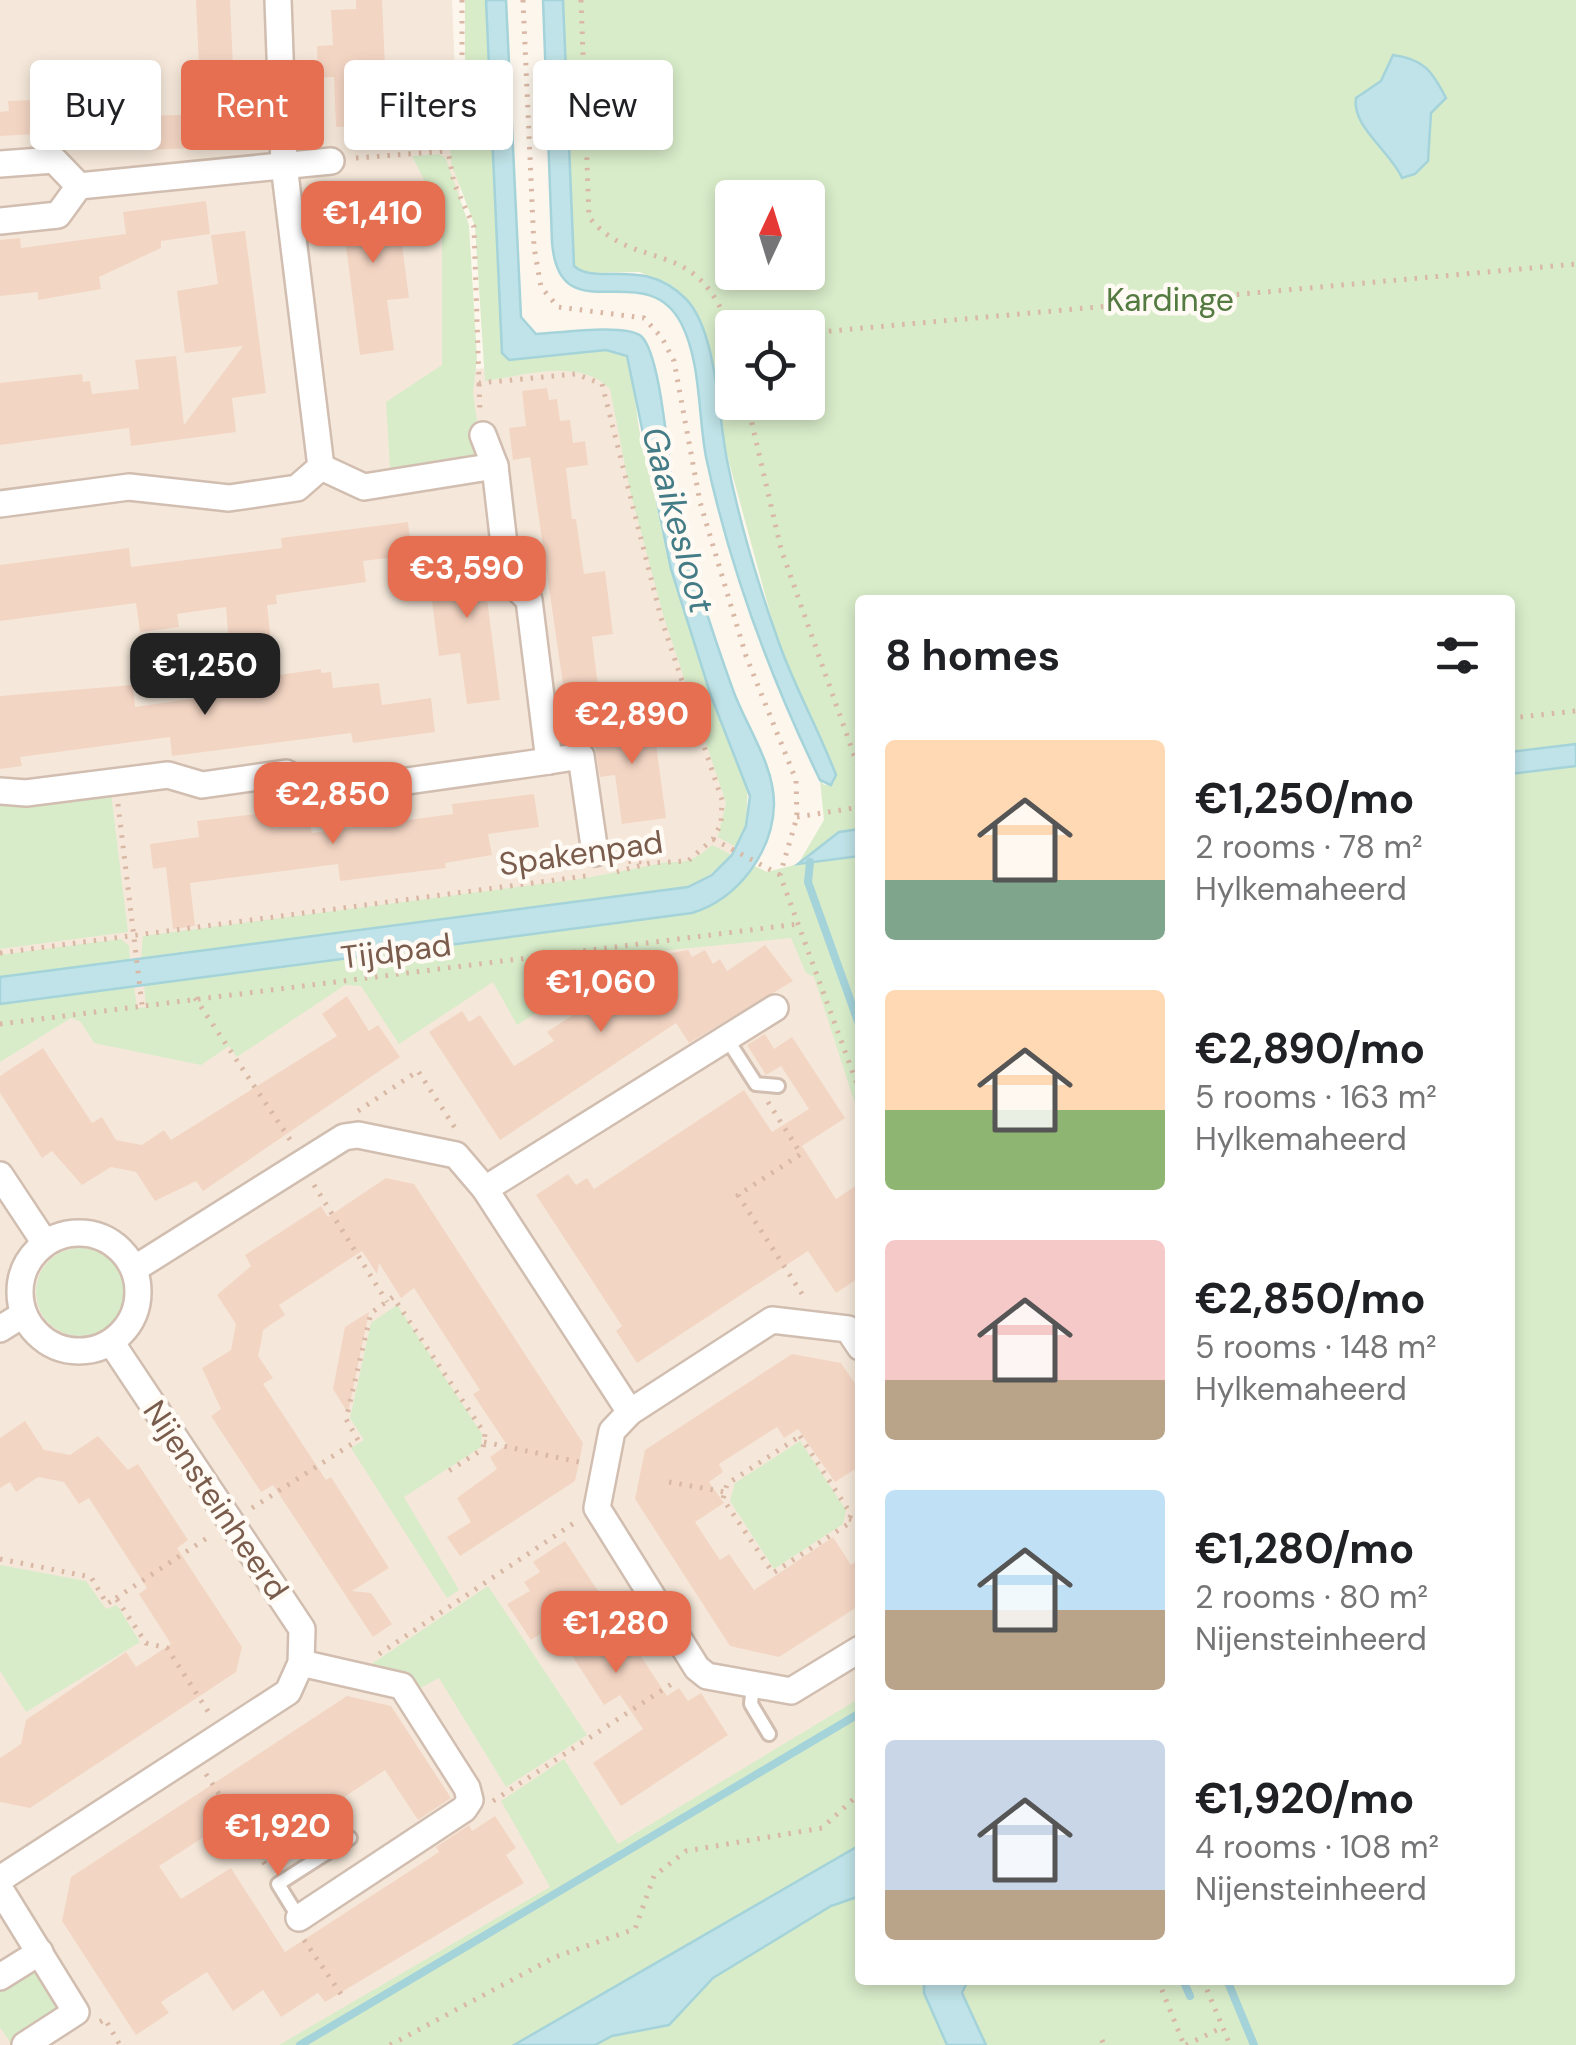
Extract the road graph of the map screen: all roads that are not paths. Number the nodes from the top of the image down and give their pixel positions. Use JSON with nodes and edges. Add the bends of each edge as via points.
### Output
{"nodes":[{"id":1,"x":278,"y":0,"type":"edge"},
{"id":2,"x":331,"y":160,"type":"road end"},
{"id":3,"x":0,"y":164,"type":"edge"},
{"id":4,"x":284,"y":165,"type":"junction"},
{"id":5,"x":79,"y":186,"type":"junction"},
{"id":6,"x":0,"y":221,"type":"edge"},
{"id":7,"x":483,"y":436,"type":"dead end"},
{"id":8,"x":495,"y":466,"type":"junction"},
{"id":9,"x":321,"y":467,"type":"junction"},
{"id":10,"x":0,"y":504,"type":"edge"},
{"id":11,"x":549,"y":761,"type":"junction"},
{"id":12,"x":0,"y":790,"type":"edge"},
{"id":13,"x":595,"y":853,"type":"dead end"},
{"id":14,"x":775,"y":1008,"type":"dead end"},
{"id":15,"x":727,"y":1040,"type":"junction"},
{"id":16,"x":778,"y":1086,"type":"dead end"},
{"id":17,"x":0,"y":1175,"type":"edge"},
{"id":18,"x":485,"y":1189,"type":"junction"},
{"id":19,"x":45,"y":1243,"type":"junction"},
{"id":20,"x":134,"y":1269,"type":"junction"},
{"id":21,"x":24,"y":1314,"type":"junction"},
{"id":22,"x":0,"y":1328,"type":"edge"},
{"id":23,"x":855,"y":1332,"type":"edge"},
{"id":24,"x":111,"y":1342,"type":"junction"},
{"id":25,"x":630,"y":1412,"type":"junction"},
{"id":26,"x":855,"y":1652,"type":"edge"},
{"id":27,"x":301,"y":1663,"type":"junction"},
{"id":28,"x":754,"y":1684,"type":"junction"},
{"id":29,"x":769,"y":1734,"type":"dead end"},
{"id":30,"x":350,"y":1838,"type":"dead end"},
{"id":31,"x":0,"y":1879,"type":"edge"},
{"id":32,"x":0,"y":1889,"type":"edge"},
{"id":33,"x":298,"y":1918,"type":"joint"},
{"id":34,"x":40,"y":1952,"type":"junction"},
{"id":35,"x":0,"y":1977,"type":"edge"},
{"id":36,"x":25,"y":2045,"type":"edge"}],
"edges":[{"from":1,"to":4,"type":"street"},
{"from":2,"to":4,"type":"street"},
{"from":3,"to":5,"type":"street","via":[[54,160]]},
{"from":4,"to":5,"type":"street"},
{"from":4,"to":9,"type":"street"},
{"from":5,"to":6,"type":"street","via":[[58,215]]},
{"from":7,"to":8,"type":"street"},
{"from":8,"to":9,"type":"street","via":[[364,487]]},
{"from":8,"to":11,"type":"street","via":[[508,579],[529,600]]},
{"from":9,"to":10,"type":"street","via":[[297,488],[229,498],[129,487]]},
{"from":11,"to":12,"type":"street","via":[[315,794],[286,772],[202,784],[168,775],[26,793]]},
{"from":11,"to":13,"type":"street","via":[[581,756]]},
{"from":14,"to":15,"type":"street"},
{"from":15,"to":16,"type":"lane","via":[[756,1084]]},
{"from":15,"to":18,"type":"street"},
{"from":17,"to":19,"type":"street"},
{"from":18,"to":20,"type":"street","via":[[456,1154],[344,1137]]},
{"from":18,"to":25,"type":"street"},
{"from":19,"to":20,"type":"street","via":[[69,1233],[96,1235],[119,1248]]},
{"from":19,"to":21,"type":"street","via":[[22,1275]]},
{"from":20,"to":24,"type":"street","via":[[136,1310]]},
{"from":21,"to":22,"type":"street"},
{"from":21,"to":24,"type":"street","via":[[42,1338],[68,1350]]},
{"from":23,"to":25,"type":"street","via":[[772,1320]]},
{"from":24,"to":27,"type":"street","name":"Nijensteinheerd","via":[[302,1629]]},
{"from":25,"to":28,"type":"street","via":[[612,1430],[596,1508],[697,1668]]},
{"from":26,"to":28,"type":"street","via":[[791,1692]]},
{"from":27,"to":31,"type":"street","via":[[288,1692]]},
{"from":27,"to":33,"type":"street","via":[[402,1686],[470,1800]]},
{"from":28,"to":29,"type":"lane","via":[[751,1704]]},
{"from":30,"to":33,"type":"lane","via":[[278,1884]]},
{"from":32,"to":34,"type":"street"},
{"from":34,"to":35,"type":"street"},
{"from":34,"to":36,"type":"street","via":[[76,2012]]}]}
